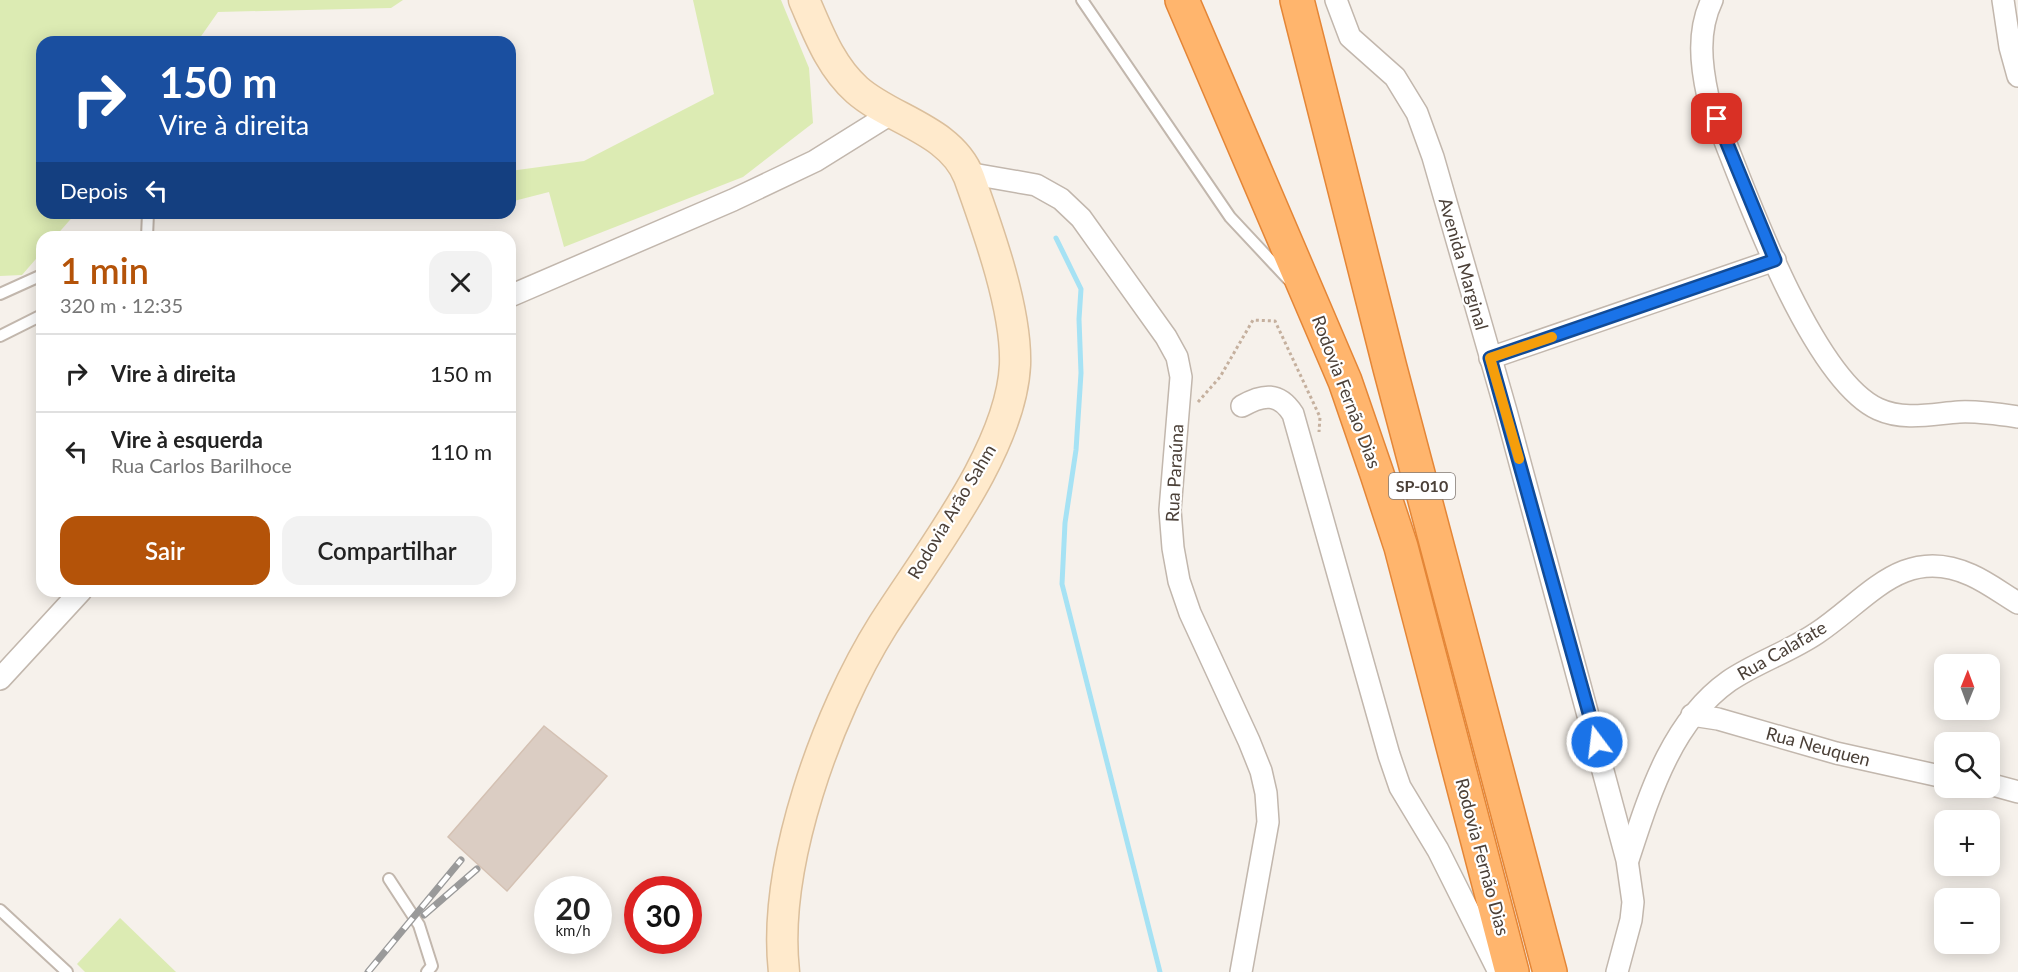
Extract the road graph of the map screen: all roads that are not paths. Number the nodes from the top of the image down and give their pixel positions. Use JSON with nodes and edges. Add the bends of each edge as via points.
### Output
{"nodes":[{"id":1,"x":804,"y":0,"type":"edge"},
{"id":2,"x":1082,"y":0,"type":"edge"},
{"id":3,"x":1182,"y":0,"type":"edge"},
{"id":4,"x":1297,"y":0,"type":"edge"},
{"id":5,"x":1317,"y":0,"type":"edge"},
{"id":6,"x":1336,"y":0,"type":"edge"},
{"id":7,"x":1712,"y":0,"type":"edge"},
{"id":8,"x":2003,"y":0,"type":"edge"},
{"id":9,"x":1306,"y":34,"type":"junction"},
{"id":10,"x":2018,"y":76,"type":"edge"},
{"id":11,"x":892,"y":113,"type":"junction"},
{"id":12,"x":967,"y":173,"type":"junction"},
{"id":13,"x":1775,"y":260,"type":"junction"},
{"id":14,"x":36,"y":278,"type":"edge"},
{"id":15,"x":516,"y":293,"type":"edge"},
{"id":16,"x":0,"y":294,"type":"edge"},
{"id":17,"x":1312,"y":304,"type":"junction"},
{"id":18,"x":36,"y":318,"type":"edge"},
{"id":19,"x":0,"y":336,"type":"edge"},
{"id":20,"x":1490,"y":358,"type":"junction"},
{"id":21,"x":1242,"y":406,"type":"dead end"},
{"id":22,"x":2018,"y":417,"type":"edge"},
{"id":23,"x":75,"y":597,"type":"edge"},
{"id":24,"x":2018,"y":603,"type":"edge"},
{"id":25,"x":0,"y":679,"type":"edge"},
{"id":26,"x":1692,"y":715,"type":"junction"},
{"id":27,"x":1934,"y":775,"type":"edge"},
{"id":28,"x":2000,"y":787,"type":"edge"},
{"id":29,"x":2018,"y":792,"type":"edge"},
{"id":30,"x":1628,"y":860,"type":"junction"},
{"id":31,"x":389,"y":879,"type":"dead end"},
{"id":32,"x":0,"y":910,"type":"edge"},
{"id":33,"x":67,"y":972,"type":"edge"},
{"id":34,"x":427,"y":972,"type":"edge"},
{"id":35,"x":784,"y":972,"type":"edge"},
{"id":36,"x":1241,"y":972,"type":"edge"},
{"id":37,"x":1499,"y":972,"type":"edge"},
{"id":38,"x":1512,"y":972,"type":"edge"},
{"id":39,"x":1550,"y":972,"type":"edge"},
{"id":40,"x":1617,"y":972,"type":"edge"}],
"edges":[{"from":1,"to":11,"type":"street","name":"Rodovia Arão Sahm","via":[[839,72],[858,92]]},
{"from":2,"to":17,"type":"lane","via":[[1230,217]]},
{"from":3,"to":17,"type":"highway","name":"Rodovia Fernão Dias","number":"SP-010"},
{"from":4,"to":9,"type":"highway","name":"Rodovia Fernão Dias","number":"SP-010"},
{"from":5,"to":9,"type":"highway"},
{"from":6,"to":20,"type":"street","name":"Avenida Marginal","via":[[1350,37],[1395,77],[1417,113]]},
{"from":7,"to":13,"type":"street","via":[[1701,47],[1708,97]]},
{"from":8,"to":10,"type":"street"},
{"from":9,"to":39,"type":"highway","name":"Rodovia Fernão Dias","number":"SP-010"},
{"from":11,"to":12,"type":"street","name":"Rodovia Arão Sahm","via":[[930,134]]},
{"from":11,"to":15,"type":"street","via":[[815,160],[733,200]]},
{"from":12,"to":35,"type":"street","name":"Rodovia Arão Sahm","via":[[1002,281],[1013,331],[1011,399],[973,483],[855,674],[814,775],[788,873],[782,920]]},
{"from":12,"to":36,"type":"street","name":"Rua Paraúna","via":[[1036,185],[1061,199],[1081,218],[1177,357],[1181,377],[1170,510],[1179,582],[1250,741],[1266,793],[1268,822]]},
{"from":13,"to":20,"type":"street"},
{"from":13,"to":22,"type":"street","via":[[1816,343],[1859,397],[1899,416],[1982,412]]},
{"from":14,"to":16,"type":"lane"},
{"from":17,"to":38,"type":"highway","name":"Rodovia Fernão Dias","number":"SP-010","via":[[1345,381],[1401,547]]},
{"from":18,"to":19,"type":"lane"},
{"from":20,"to":30,"type":"street","name":"Avenida Marginal"},
{"from":21,"to":37,"type":"street","via":[[1271,397],[1287,405],[1293,414],[1400,787],[1438,850]]},
{"from":23,"to":25,"type":"street"},
{"from":24,"to":26,"type":"street","name":"Rua Calafate","via":[[1951,567],[1911,568],[1893,575],[1800,645],[1729,682]]},
{"from":26,"to":27,"type":"street","name":"Rua Neuquen"},
{"from":26,"to":30,"type":"street","name":"Rua Calafate","via":[[1644,810]]},
{"from":28,"to":29,"type":"street"},
{"from":30,"to":40,"type":"street","name":"Avenida Marginal","via":[[1633,902]]},
{"from":31,"to":34,"type":"lane","via":[[419,925],[432,966]]},
{"from":32,"to":33,"type":"lane"}]}
